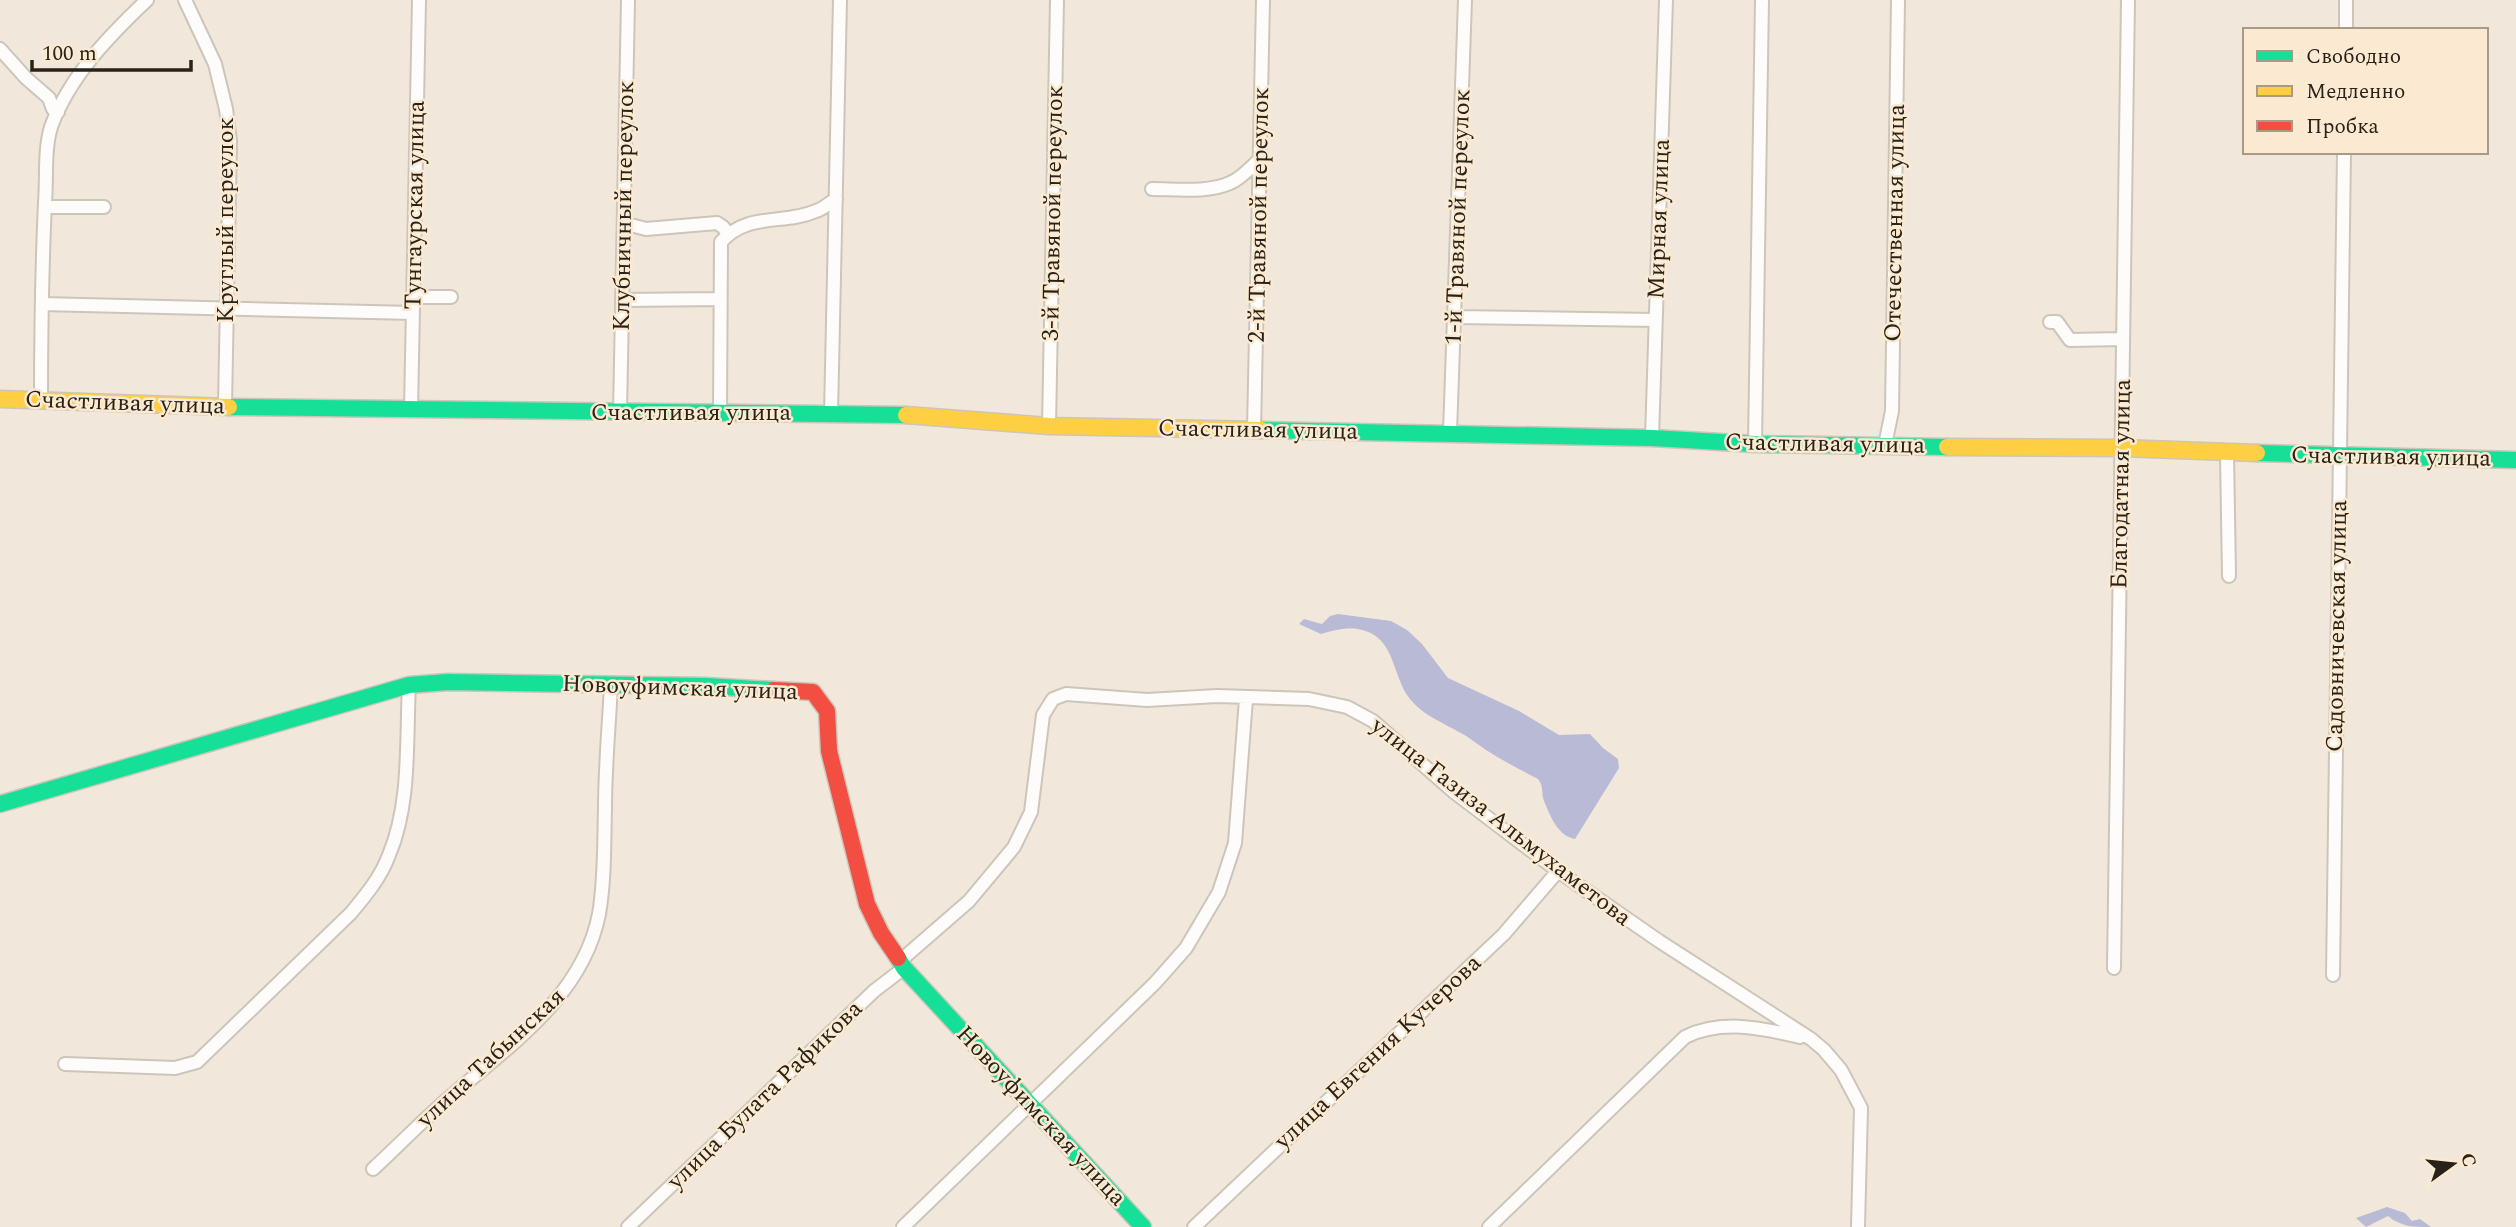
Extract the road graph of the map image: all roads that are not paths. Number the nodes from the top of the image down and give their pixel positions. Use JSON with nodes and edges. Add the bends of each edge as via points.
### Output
{"nodes":[{"id":1,"x":147,"y":0,"type":"edge"},
{"id":2,"x":185,"y":0,"type":"edge"},
{"id":3,"x":419,"y":0,"type":"edge"},
{"id":4,"x":628,"y":0,"type":"edge"},
{"id":5,"x":840,"y":0,"type":"edge"},
{"id":6,"x":1057,"y":0,"type":"edge"},
{"id":7,"x":1263,"y":0,"type":"edge"},
{"id":8,"x":1465,"y":0,"type":"edge"},
{"id":9,"x":1666,"y":0,"type":"edge"},
{"id":10,"x":1762,"y":0,"type":"edge"},
{"id":11,"x":1898,"y":0,"type":"edge"},
{"id":12,"x":2128,"y":0,"type":"edge"},
{"id":13,"x":2346,"y":0,"type":"edge"},
{"id":14,"x":2346,"y":28,"type":"edge"},
{"id":15,"x":0,"y":49,"type":"edge"},
{"id":16,"x":58,"y":112,"type":"junction"},
{"id":17,"x":2344,"y":154,"type":"edge"},
{"id":18,"x":1260,"y":159,"type":"junction"},
{"id":19,"x":1153,"y":189,"type":"dead end"},
{"id":20,"x":836,"y":200,"type":"junction"},
{"id":21,"x":45,"y":207,"type":"junction"},
{"id":22,"x":104,"y":207,"type":"dead end"},
{"id":23,"x":624,"y":219,"type":"junction"},
{"id":24,"x":729,"y":234,"type":"junction"},
{"id":25,"x":413,"y":297,"type":"junction"},
{"id":26,"x":451,"y":297,"type":"dead end"},
{"id":27,"x":720,"y":299,"type":"junction"},
{"id":28,"x":622,"y":300,"type":"junction"},
{"id":29,"x":42,"y":304,"type":"junction"},
{"id":30,"x":228,"y":307,"type":"junction"},
{"id":31,"x":413,"y":313,"type":"junction"},
{"id":32,"x":1454,"y":317,"type":"junction"},
{"id":33,"x":1656,"y":320,"type":"junction"},
{"id":34,"x":2050,"y":322,"type":"dead end"},
{"id":35,"x":2123,"y":339,"type":"junction"},
{"id":36,"x":0,"y":400,"type":"edge"},
{"id":37,"x":41,"y":400,"type":"junction"},
{"id":38,"x":225,"y":406,"type":"junction"},
{"id":39,"x":411,"y":410,"type":"junction"},
{"id":40,"x":620,"y":413,"type":"junction"},
{"id":41,"x":720,"y":414,"type":"junction"},
{"id":42,"x":831,"y":414,"type":"junction"},
{"id":43,"x":1049,"y":426,"type":"junction"},
{"id":44,"x":1254,"y":430,"type":"junction"},
{"id":45,"x":1451,"y":433,"type":"junction"},
{"id":46,"x":1652,"y":438,"type":"junction"},
{"id":47,"x":1755,"y":444,"type":"junction"},
{"id":48,"x":1885,"y":445,"type":"junction"},
{"id":49,"x":2122,"y":447,"type":"junction"},
{"id":50,"x":2227,"y":452,"type":"junction"},
{"id":51,"x":2339,"y":456,"type":"junction"},
{"id":52,"x":2516,"y":460,"type":"edge"},
{"id":53,"x":2229,"y":576,"type":"dead end"},
{"id":54,"x":409,"y":685,"type":"junction"},
{"id":55,"x":611,"y":685,"type":"junction"},
{"id":56,"x":1246,"y":699,"type":"junction"},
{"id":57,"x":0,"y":804,"type":"edge"},
{"id":58,"x":1558,"y":871,"type":"junction"},
{"id":59,"x":902,"y":964,"type":"junction"},
{"id":60,"x":2114,"y":968,"type":"dead end"},
{"id":61,"x":2333,"y":975,"type":"dead end"},
{"id":62,"x":1811,"y":1039,"type":"junction"},
{"id":63,"x":65,"y":1064,"type":"dead end"},
{"id":64,"x":1029,"y":1105,"type":"junction"},
{"id":65,"x":373,"y":1170,"type":"dead end"},
{"id":66,"x":628,"y":1227,"type":"edge"},
{"id":67,"x":903,"y":1227,"type":"edge"},
{"id":68,"x":1143,"y":1227,"type":"edge"},
{"id":69,"x":1194,"y":1227,"type":"edge"},
{"id":70,"x":1489,"y":1227,"type":"edge"},
{"id":71,"x":1858,"y":1227,"type":"edge"}],
"edges":[{"from":1,"to":16,"type":"street","via":[[108,37]]},
{"from":2,"to":30,"type":"street","name":"Круглый переулок","via":[[215,64],[226,109],[230,141]]},
{"from":3,"to":25,"type":"street","name":"Тунгаурская улица"},
{"from":4,"to":23,"type":"street","name":"Клубничный переулок"},
{"from":5,"to":20,"type":"street"},
{"from":6,"to":43,"type":"street","name":"3-й Травяной переулок"},
{"from":7,"to":18,"type":"street","name":"2-й Травяной переулок"},
{"from":8,"to":32,"type":"street","name":"1-й Травяной переулок"},
{"from":9,"to":33,"type":"street","name":"Мирная улица"},
{"from":10,"to":47,"type":"street"},
{"from":11,"to":48,"type":"street","name":"Отечественная улица","via":[[1892,411]]},
{"from":12,"to":35,"type":"street","name":"Благодатная улица"},
{"from":13,"to":14,"type":"street"},
{"from":15,"to":16,"type":"street"},
{"from":16,"to":21,"type":"street","via":[[47,148]]},
{"from":17,"to":51,"type":"street","name":"Садовничевская улица"},
{"from":18,"to":19,"type":"street","via":[[1229,184]]},
{"from":18,"to":44,"type":"street","name":"2-й Травяной переулок"},
{"from":20,"to":24,"type":"street","via":[[815,212],[752,221]]},
{"from":20,"to":42,"type":"street"},
{"from":21,"to":22,"type":"street"},
{"from":21,"to":29,"type":"street"},
{"from":23,"to":24,"type":"street","via":[[646,229],[717,223]]},
{"from":23,"to":28,"type":"street","name":"Клубничный переулок"},
{"from":24,"to":27,"type":"street","via":[[721,242]]},
{"from":25,"to":26,"type":"street"},
{"from":25,"to":31,"type":"street","name":"Тунгаурская улица"},
{"from":27,"to":28,"type":"street"},
{"from":27,"to":41,"type":"street"},
{"from":28,"to":40,"type":"street","name":"Клубничный переулок"},
{"from":29,"to":30,"type":"street"},
{"from":29,"to":37,"type":"street"},
{"from":30,"to":31,"type":"street"},
{"from":30,"to":38,"type":"street","name":"Круглый переулок"},
{"from":31,"to":39,"type":"street","name":"Тунгаурская улица"},
{"from":32,"to":33,"type":"street"},
{"from":32,"to":45,"type":"street","name":"1-й Травяной переулок"},
{"from":33,"to":46,"type":"street","name":"Мирная улица"},
{"from":34,"to":35,"type":"street","via":[[2057,322],[2070,340]]},
{"from":35,"to":49,"type":"street","name":"Благодатная улица"},
{"from":36,"to":37,"type":"street","name":"Счастливая улица"},
{"from":37,"to":38,"type":"street","name":"Счастливая улица"},
{"from":38,"to":39,"type":"street","name":"Счастливая улица"},
{"from":39,"to":40,"type":"street","name":"Счастливая улица"},
{"from":40,"to":41,"type":"street","name":"Счастливая улица"},
{"from":41,"to":42,"type":"street","name":"Счастливая улица"},
{"from":42,"to":43,"type":"street","name":"Счастливая улица","via":[[924,415]]},
{"from":43,"to":44,"type":"street","name":"Счастливая улица"},
{"from":44,"to":45,"type":"street","name":"Счастливая улица"},
{"from":45,"to":46,"type":"street","name":"Счастливая улица"},
{"from":46,"to":47,"type":"street","name":"Счастливая улица"},
{"from":47,"to":48,"type":"street","name":"Счастливая улица"},
{"from":48,"to":49,"type":"street","name":"Счастливая улица"},
{"from":49,"to":50,"type":"street","name":"Счастливая улица"},
{"from":49,"to":60,"type":"street","name":"Благодатная улица"},
{"from":50,"to":51,"type":"street","name":"Счастливая улица"},
{"from":50,"to":53,"type":"street"},
{"from":51,"to":52,"type":"street","name":"Счастливая улица"},
{"from":51,"to":61,"type":"street","name":"Садовничевская улица"},
{"from":54,"to":55,"type":"street","name":"Новоуфимская улица"},
{"from":54,"to":57,"type":"street","name":"Новоуфимская улица"},
{"from":54,"to":63,"type":"street","via":[[397,835],[372,887],[351,913],[197,1062],[174,1068]]},
{"from":55,"to":59,"type":"street","name":"Новоуфимская улица","via":[[813,692],[827,711],[829,751],[867,904]]},
{"from":55,"to":65,"type":"street","name":"улица Табынская","via":[[605,856],[599,915],[586,955],[567,990]]},
{"from":56,"to":58,"type":"street","name":"улица Газиза Альмухаметова","via":[[1309,699],[1347,707],[1373,721],[1454,792]]},
{"from":56,"to":59,"type":"street","name":"улица Булата Рафикова","via":[[1147,700],[1066,694],[1053,699],[1042,715],[1031,812],[1014,848],[969,901]]},
{"from":56,"to":64,"type":"street","via":[[1235,844],[1219,892],[1186,948],[1156,983]]},
{"from":58,"to":62,"type":"street","name":"улица Газиза Альмухаметова"},
{"from":58,"to":69,"type":"street","name":"улица Евгения Кучерова","via":[[1504,934]]},
{"from":59,"to":64,"type":"street","name":"Новоуфимская улица"},
{"from":59,"to":66,"type":"street","name":"улица Булата Рафикова"},
{"from":62,"to":70,"type":"street","via":[[1739,1026],[1712,1027],[1685,1037]]},
{"from":62,"to":71,"type":"street","name":"улица Газиза Альмухаметова","via":[[1841,1070],[1861,1108]]},
{"from":64,"to":67,"type":"street"},
{"from":64,"to":68,"type":"street","name":"Новоуфимская улица"}]}
